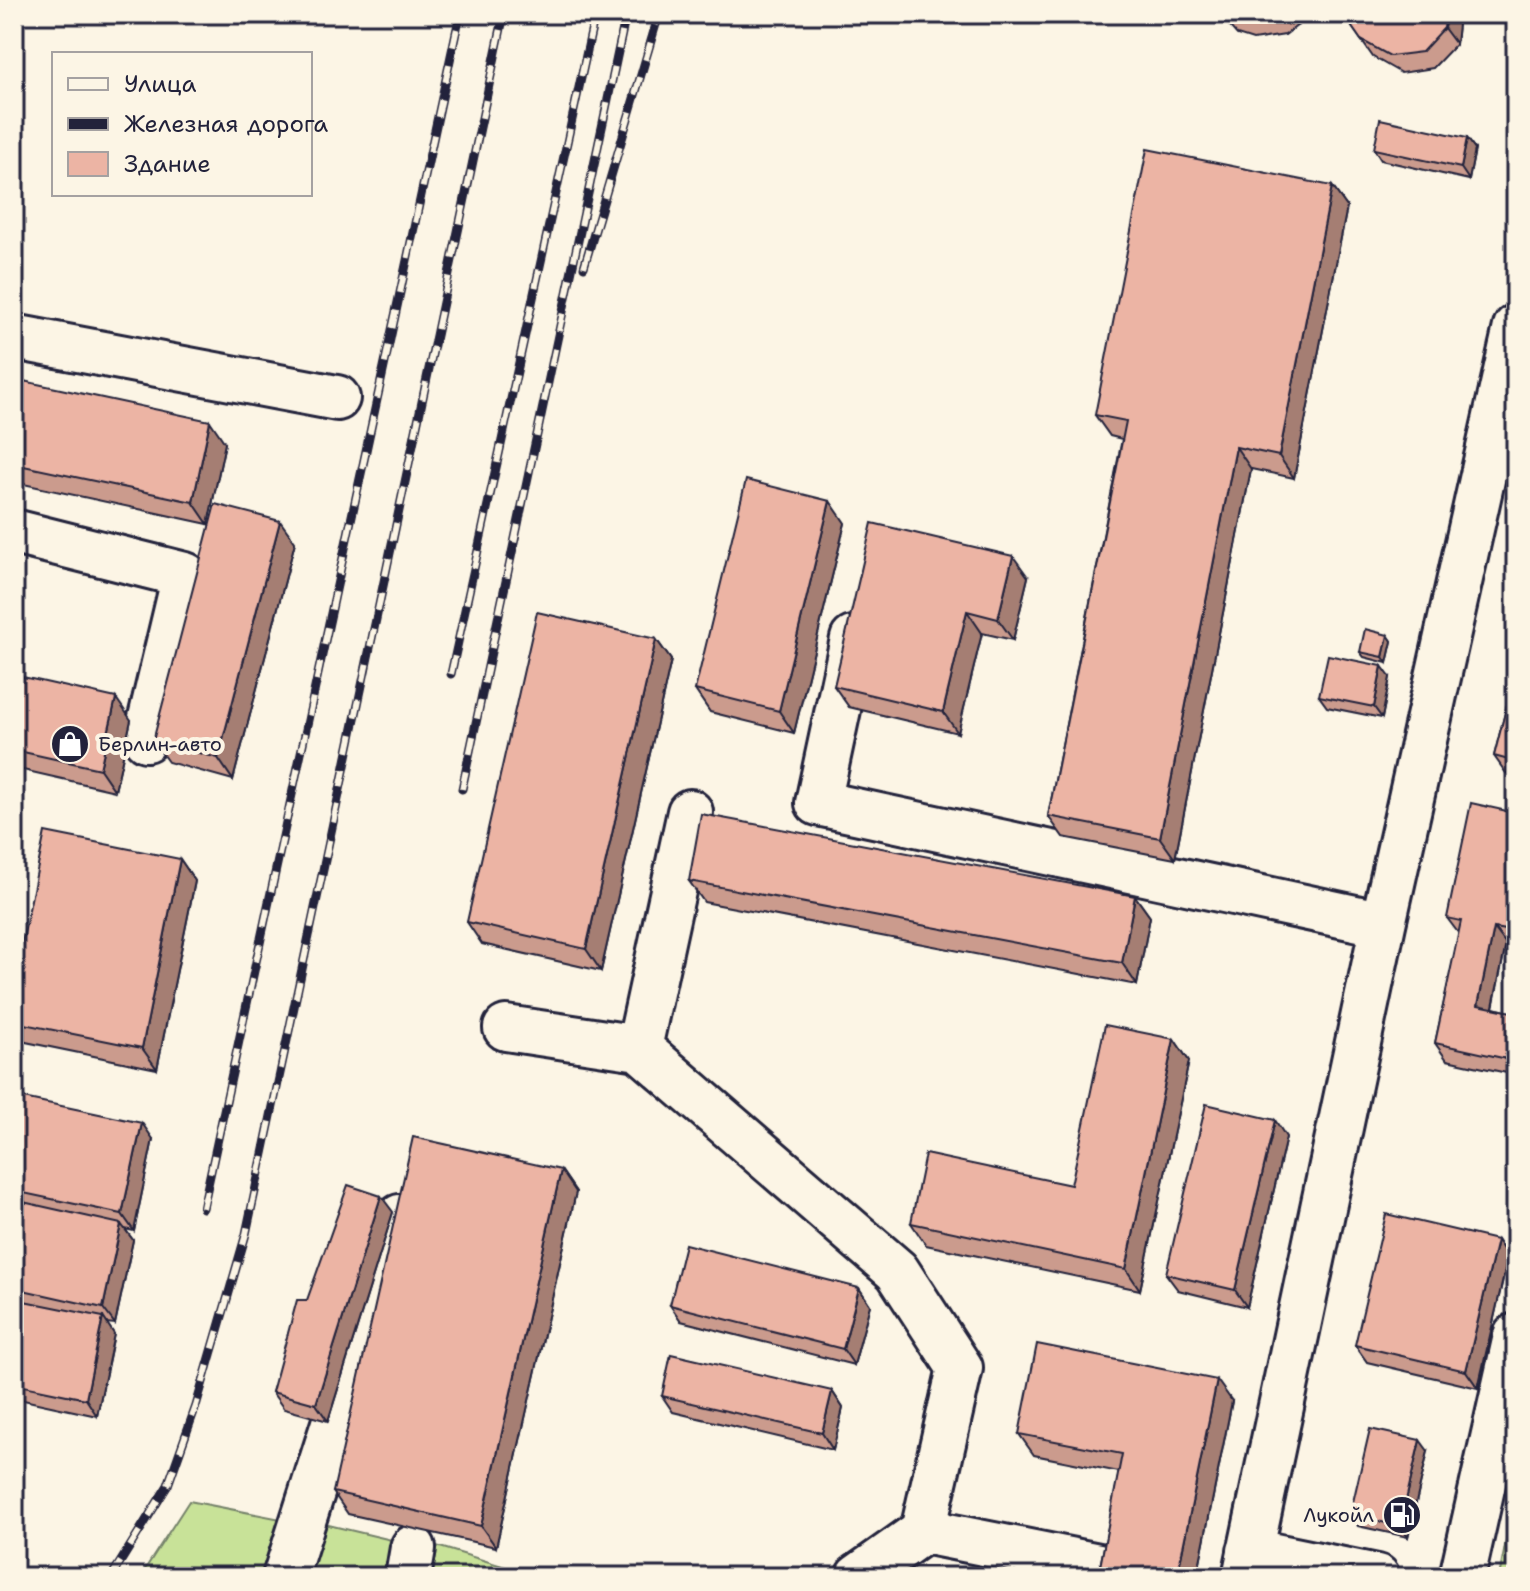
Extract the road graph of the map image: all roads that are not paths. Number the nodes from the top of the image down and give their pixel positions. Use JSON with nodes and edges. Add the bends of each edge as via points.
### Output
{"nodes":[{"id":1,"x":1516,"y":327,"type":"edge"},
{"id":2,"x":14,"y":337,"type":"edge"},
{"id":3,"x":337,"y":398,"type":"dead end"},
{"id":4,"x":14,"y":532,"type":"edge"},
{"id":5,"x":860,"y":602,"type":"edge"},
{"id":6,"x":146,"y":739,"type":"dead end"},
{"id":7,"x":690,"y":812,"type":"dead end"},
{"id":8,"x":1383,"y":924,"type":"junction"},
{"id":9,"x":506,"y":1028,"type":"dead end"},
{"id":10,"x":639,"y":1048,"type":"junction"},
{"id":11,"x":400,"y":1217,"type":"edge"},
{"id":12,"x":1516,"y":1336,"type":"edge"},
{"id":13,"x":1502,"y":1468,"type":"edge"},
{"id":14,"x":923,"y":1531,"type":"junction"},
{"id":15,"x":1248,"y":1564,"type":"edge"},
{"id":16,"x":1109,"y":1568,"type":"edge"},
{"id":17,"x":285,"y":1577,"type":"edge"},
{"id":18,"x":858,"y":1577,"type":"edge"},
{"id":19,"x":1377,"y":1577,"type":"edge"},
{"id":20,"x":1462,"y":1577,"type":"edge"}],
"edges":[{"from":1,"to":8,"type":"lane"},
{"from":2,"to":3,"type":"lane"},
{"from":4,"to":6,"type":"lane","via":[[185,575]]},
{"from":5,"to":8,"type":"lane","via":[[818,803]]},
{"from":7,"to":10,"type":"lane"},
{"from":8,"to":15,"type":"lane"},
{"from":9,"to":10,"type":"lane"},
{"from":10,"to":14,"type":"lane","via":[[897,1271],[960,1368]]},
{"from":11,"to":17,"type":"lane"},
{"from":12,"to":13,"type":"lane"},
{"from":13,"to":20,"type":"lane"},
{"from":14,"to":16,"type":"lane"},
{"from":14,"to":18,"type":"lane"},
{"from":15,"to":19,"type":"lane"}]}
